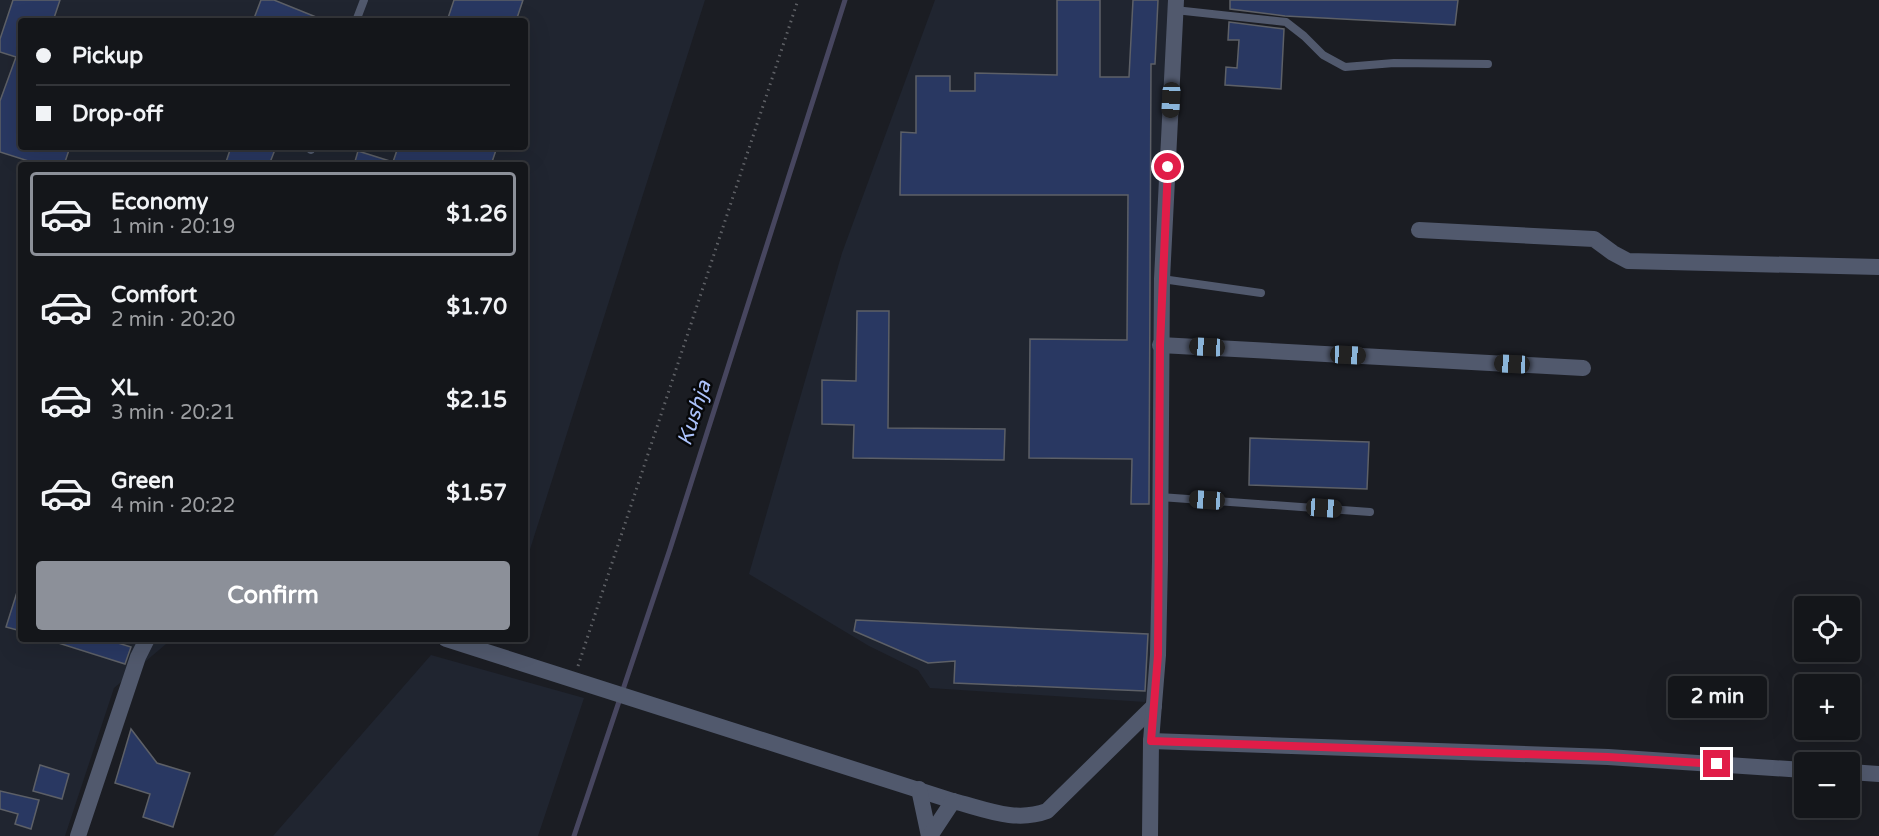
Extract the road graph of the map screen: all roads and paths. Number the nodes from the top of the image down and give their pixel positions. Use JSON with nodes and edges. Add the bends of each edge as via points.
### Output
{"nodes":[{"id":1,"x":364,"y":0,"type":"edge"},
{"id":2,"x":798,"y":0,"type":"edge"},
{"id":3,"x":1176,"y":5,"type":"edge"},
{"id":4,"x":357,"y":18,"type":"edge"},
{"id":5,"x":1488,"y":64,"type":"dead end"},
{"id":6,"x":1419,"y":230,"type":"dead end"},
{"id":7,"x":1879,"y":267,"type":"edge"},
{"id":8,"x":1162,"y":279,"type":"junction"},
{"id":9,"x":1261,"y":293,"type":"dead end"},
{"id":10,"x":1160,"y":345,"type":"junction"},
{"id":11,"x":1583,"y":368,"type":"dead end"},
{"id":12,"x":1160,"y":496,"type":"junction"},
{"id":13,"x":1371,"y":512,"type":"dead end"},
{"id":14,"x":146,"y":642,"type":"edge"},
{"id":15,"x":455,"y":642,"type":"edge"},
{"id":16,"x":582,"y":682,"type":"junction"},
{"id":17,"x":1154,"y":706,"type":"junction"},
{"id":18,"x":1151,"y":741,"type":"junction"},
{"id":19,"x":1794,"y":769,"type":"edge"},
{"id":20,"x":1860,"y":773,"type":"edge"},
{"id":21,"x":1879,"y":774,"type":"edge"},
{"id":22,"x":919,"y":789,"type":"junction"},
{"id":23,"x":953,"y":801,"type":"junction"},
{"id":24,"x":78,"y":836,"type":"edge"},
{"id":25,"x":929,"y":836,"type":"edge"},
{"id":26,"x":1150,"y":836,"type":"edge"}],
"edges":[{"from":1,"to":4,"type":"lane"},
{"from":2,"to":16,"type":"path"},
{"from":3,"to":5,"type":"lane","via":[[1286,22],[1323,56],[1345,67]]},
{"from":3,"to":8,"type":"street"},
{"from":6,"to":7,"type":"street","via":[[1594,239],[1628,261]]},
{"from":8,"to":9,"type":"lane"},
{"from":8,"to":10,"type":"street"},
{"from":10,"to":11,"type":"street"},
{"from":10,"to":12,"type":"street"},
{"from":12,"to":13,"type":"lane"},
{"from":12,"to":17,"type":"street"},
{"from":14,"to":24,"type":"street"},
{"from":15,"to":16,"type":"street"},
{"from":16,"to":22,"type":"street"},
{"from":17,"to":18,"type":"street"},
{"from":17,"to":23,"type":"street","via":[[1047,811],[1012,816]]},
{"from":18,"to":19,"type":"street","via":[[1608,757]]},
{"from":18,"to":26,"type":"street"},
{"from":20,"to":21,"type":"street"},
{"from":22,"to":23,"type":"street"},
{"from":22,"to":25,"type":"street"},
{"from":23,"to":25,"type":"street"}]}
